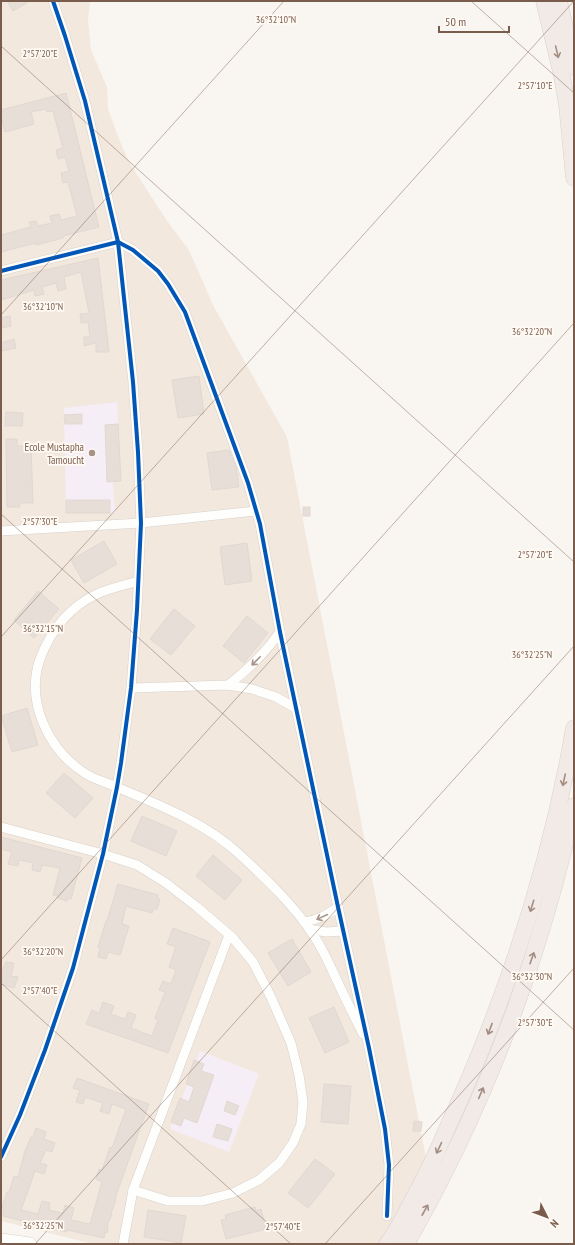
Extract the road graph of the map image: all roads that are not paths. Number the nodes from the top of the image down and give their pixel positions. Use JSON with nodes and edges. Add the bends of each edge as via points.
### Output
{"nodes":[{"id":1,"x":53,"y":1,"type":"edge"},
{"id":2,"x":544,"y":1,"type":"edge"},
{"id":3,"x":559,"y":1,"type":"edge"},
{"id":4,"x":574,"y":67,"type":"edge"},
{"id":5,"x":574,"y":178,"type":"edge"},
{"id":6,"x":118,"y":242,"type":"junction"},
{"id":7,"x":1,"y":271,"type":"edge"},
{"id":8,"x":256,"y":511,"type":"junction"},
{"id":9,"x":140,"y":523,"type":"junction"},
{"id":10,"x":1,"y":531,"type":"edge"},
{"id":11,"x":138,"y":581,"type":"junction"},
{"id":12,"x":280,"y":632,"type":"junction"},
{"id":13,"x":228,"y":685,"type":"junction"},
{"id":14,"x":131,"y":688,"type":"junction"},
{"id":15,"x":297,"y":709,"type":"junction"},
{"id":16,"x":574,"y":728,"type":"edge"},
{"id":17,"x":117,"y":787,"type":"junction"},
{"id":18,"x":574,"y":806,"type":"edge"},
{"id":19,"x":1,"y":827,"type":"edge"},
{"id":20,"x":104,"y":854,"type":"junction"},
{"id":21,"x":338,"y":907,"type":"junction"},
{"id":22,"x":307,"y":925,"type":"junction"},
{"id":23,"x":343,"y":930,"type":"junction"},
{"id":24,"x":229,"y":935,"type":"junction"},
{"id":25,"x":369,"y":1048,"type":"junction"},
{"id":26,"x":1,"y":1157,"type":"edge"},
{"id":27,"x":133,"y":1190,"type":"junction"},
{"id":28,"x":387,"y":1216,"type":"dead end"},
{"id":29,"x":1,"y":1240,"type":"edge"},
{"id":30,"x":30,"y":1244,"type":"edge"},
{"id":31,"x":123,"y":1244,"type":"edge"},
{"id":32,"x":387,"y":1244,"type":"edge"},
{"id":33,"x":406,"y":1244,"type":"edge"}],
"edges":[{"from":1,"to":6,"type":"street","via":[[84,101]]},
{"from":2,"to":5,"type":"highway","one_way":true,"via":[[567,105]]},
{"from":3,"to":4,"type":"highway"},
{"from":6,"to":7,"type":"street"},
{"from":6,"to":8,"type":"street","via":[[133,250],[158,271],[185,312]]},
{"from":6,"to":9,"type":"street","via":[[133,382]]},
{"from":8,"to":9,"type":"street"},
{"from":8,"to":12,"type":"street","via":[[265,545]]},
{"from":9,"to":10,"type":"street"},
{"from":9,"to":11,"type":"street"},
{"from":11,"to":14,"type":"street"},
{"from":11,"to":17,"type":"street","via":[[98,593],[81,602],[66,615],[44,648],[35,684],[42,723],[66,758],[85,773]]},
{"from":12,"to":13,"type":"street","one_way":true,"via":[[256,661]]},
{"from":12,"to":15,"type":"street"},
{"from":13,"to":14,"type":"street"},
{"from":13,"to":15,"type":"street","via":[[264,693]]},
{"from":14,"to":17,"type":"street"},
{"from":15,"to":21,"type":"street"},
{"from":16,"to":32,"type":"highway","one_way":true,"via":[[555,819],[534,900],[493,1021],[437,1152]]},
{"from":17,"to":20,"type":"street"},
{"from":17,"to":22,"type":"street","via":[[191,820],[215,835],[257,871]]},
{"from":33,"to":18,"type":"highway","one_way":true,"via":[[452,1157],[509,1023],[536,945]]},
{"from":19,"to":20,"type":"street"},
{"from":20,"to":24,"type":"street","via":[[137,865],[166,883]]},
{"from":20,"to":26,"type":"street","via":[[74,968],[20,1115]]},
{"from":21,"to":22,"type":"street","one_way":true},
{"from":21,"to":23,"type":"street"},
{"from":22,"to":23,"type":"street","via":[[326,932]]},
{"from":22,"to":25,"type":"street","via":[[320,946]]},
{"from":23,"to":25,"type":"street"},
{"from":24,"to":27,"type":"street"},
{"from":24,"to":27,"type":"street","via":[[253,962],[291,1043],[303,1102],[301,1124],[293,1143],[279,1163],[259,1180],[233,1193],[202,1201],[168,1201]]},
{"from":25,"to":28,"type":"street","via":[[385,1129],[389,1165]]},
{"from":27,"to":31,"type":"street"},
{"from":29,"to":30,"type":"main road"}]}
